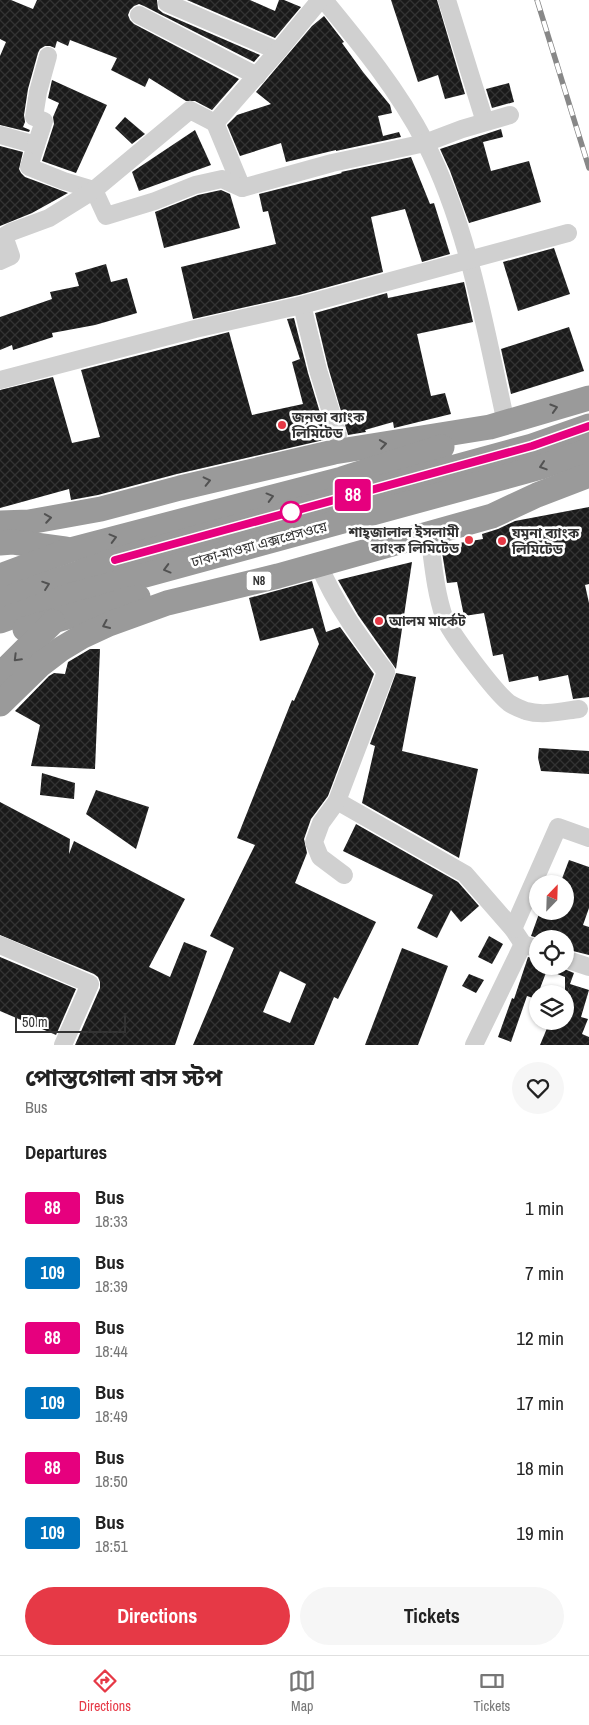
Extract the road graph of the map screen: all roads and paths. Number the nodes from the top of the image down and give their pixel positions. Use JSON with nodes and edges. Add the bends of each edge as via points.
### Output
{"nodes":[{"id":1,"x":168,"y":0,"type":"edge"},
{"id":2,"x":320,"y":0,"type":"edge"},
{"id":3,"x":324,"y":0,"type":"edge"},
{"id":4,"x":447,"y":0,"type":"edge"},
{"id":5,"x":139,"y":15,"type":"dead end"},
{"id":6,"x":278,"y":51,"type":"junction"},
{"id":7,"x":48,"y":56,"type":"dead end"},
{"id":8,"x":257,"y":76,"type":"junction"},
{"id":9,"x":510,"y":115,"type":"dead end"},
{"id":10,"x":485,"y":122,"type":"junction"},
{"id":11,"x":215,"y":123,"type":"junction"},
{"id":12,"x":0,"y":135,"type":"edge"},
{"id":13,"x":425,"y":143,"type":"junction"},
{"id":14,"x":36,"y":145,"type":"junction"},
{"id":15,"x":242,"y":188,"type":"junction"},
{"id":16,"x":94,"y":190,"type":"junction"},
{"id":17,"x":568,"y":233,"type":"dead end"},
{"id":18,"x":0,"y":261,"type":"edge"},
{"id":19,"x":470,"y":261,"type":"junction"},
{"id":20,"x":302,"y":305,"type":"junction"},
{"id":21,"x":0,"y":380,"type":"edge"},
{"id":22,"x":589,"y":398,"type":"edge"},
{"id":23,"x":498,"y":425,"type":"junction"},
{"id":24,"x":589,"y":426,"type":"edge"},
{"id":25,"x":338,"y":434,"type":"dead end"},
{"id":26,"x":589,"y":450,"type":"edge"},
{"id":27,"x":589,"y":475,"type":"edge"},
{"id":28,"x":537,"y":495,"type":"junction"},
{"id":29,"x":0,"y":524,"type":"edge"},
{"id":30,"x":429,"y":534,"type":"junction"},
{"id":31,"x":0,"y":543,"type":"edge"},
{"id":32,"x":70,"y":550,"type":"junction"},
{"id":33,"x":115,"y":560,"type":"junction"},
{"id":34,"x":319,"y":565,"type":"junction"},
{"id":35,"x":0,"y":576,"type":"edge"},
{"id":36,"x":72,"y":595,"type":"junction"},
{"id":37,"x":0,"y":600,"type":"edge"},
{"id":38,"x":54,"y":620,"type":"junction"},
{"id":39,"x":0,"y":621,"type":"edge"},
{"id":40,"x":0,"y":636,"type":"edge"},
{"id":41,"x":0,"y":675,"type":"edge"},
{"id":42,"x":0,"y":704,"type":"edge"},
{"id":43,"x":580,"y":709,"type":"dead end"},
{"id":44,"x":337,"y":801,"type":"junction"},
{"id":45,"x":589,"y":838,"type":"edge"},
{"id":46,"x":344,"y":875,"type":"dead end"},
{"id":47,"x":513,"y":929,"type":"junction"},
{"id":48,"x":0,"y":945,"type":"edge"},
{"id":49,"x":529,"y":946,"type":"edge"},
{"id":50,"x":529,"y":949,"type":"edge"},
{"id":51,"x":574,"y":962,"type":"edge"},
{"id":52,"x":589,"y":967,"type":"edge"},
{"id":53,"x":63,"y":1045,"type":"edge"},
{"id":54,"x":474,"y":1045,"type":"edge"}],
"edges":[{"from":1,"to":6,"type":"street","via":[[167,3]]},
{"from":2,"to":6,"type":"street"},
{"from":3,"to":13,"type":"street","via":[[375,62]]},
{"from":4,"to":10,"type":"street"},
{"from":5,"to":8,"type":"street"},
{"from":6,"to":8,"type":"street"},
{"from":7,"to":14,"type":"street","via":[[34,117],[44,121]]},
{"from":8,"to":11,"type":"street"},
{"from":9,"to":10,"type":"street"},
{"from":10,"to":13,"type":"street"},
{"from":11,"to":15,"type":"street"},
{"from":11,"to":16,"type":"street","via":[[190,110]]},
{"from":12,"to":14,"type":"street"},
{"from":13,"to":15,"type":"street","via":[[332,163]]},
{"from":13,"to":19,"type":"street","via":[[442,179]]},
{"from":14,"to":16,"type":"street","via":[[29,167]]},
{"from":15,"to":16,"type":"street","via":[[222,179],[194,185],[106,216]]},
{"from":16,"to":18,"type":"street","via":[[49,218],[4,236],[11,256]]},
{"from":17,"to":19,"type":"street"},
{"from":19,"to":20,"type":"street"},
{"from":19,"to":23,"type":"street"},
{"from":20,"to":21,"type":"street"},
{"from":20,"to":25,"type":"street"},
{"from":23,"to":22,"type":"highway","one_way":true},
{"from":29,"to":23,"type":"highway","one_way":true,"via":[[101,509],[334,452]]},
{"from":32,"to":23,"type":"highway","one_way":true,"via":[[342,479],[471,438]]},
{"from":24,"to":33,"type":"highway","name":"ঢাকা-মাওয়া এক্সপ্রেসওয়ে","via":[[532,446]]},
{"from":26,"to":36,"type":"highway","name":"ঢাকা-মাওয়া এক্সপ্রেসওয়ে","one_way":true,"via":[[541,467]]},
{"from":27,"to":28,"type":"highway","number":"N8"},
{"from":28,"to":30,"type":"highway","number":"N8","via":[[492,516]]},
{"from":28,"to":38,"type":"highway","via":[[418,522]]},
{"from":30,"to":34,"type":"highway","number":"N8"},
{"from":30,"to":43,"type":"street","via":[[445,620],[495,689],[509,703],[527,711],[548,713]]},
{"from":31,"to":32,"type":"highway"},
{"from":32,"to":33,"type":"highway"},
{"from":32,"to":35,"type":"highway"},
{"from":37,"to":33,"type":"highway","name":"ঢাকা-মাওয়া এক্সপ্রেসওয়ে","one_way":true},
{"from":34,"to":42,"type":"highway","number":"N8","one_way":true,"via":[[166,603],[109,624],[61,648]]},
{"from":34,"to":44,"type":"street","via":[[356,632],[386,672]]},
{"from":36,"to":38,"type":"highway"},
{"from":36,"to":39,"type":"highway","name":"ঢাকা-মাওয়া এক্সপ্রেসওয়ে"},
{"from":38,"to":40,"type":"highway"},
{"from":38,"to":41,"type":"highway","one_way":true},
{"from":44,"to":46,"type":"street","via":[[321,823],[314,842],[320,857]]},
{"from":44,"to":47,"type":"street","via":[[465,874]]},
{"from":45,"to":47,"type":"street","via":[[558,827]]},
{"from":47,"to":49,"type":"street"},
{"from":48,"to":53,"type":"street","via":[[90,984]]},
{"from":50,"to":54,"type":"street"},
{"from":51,"to":52,"type":"street"}]}
